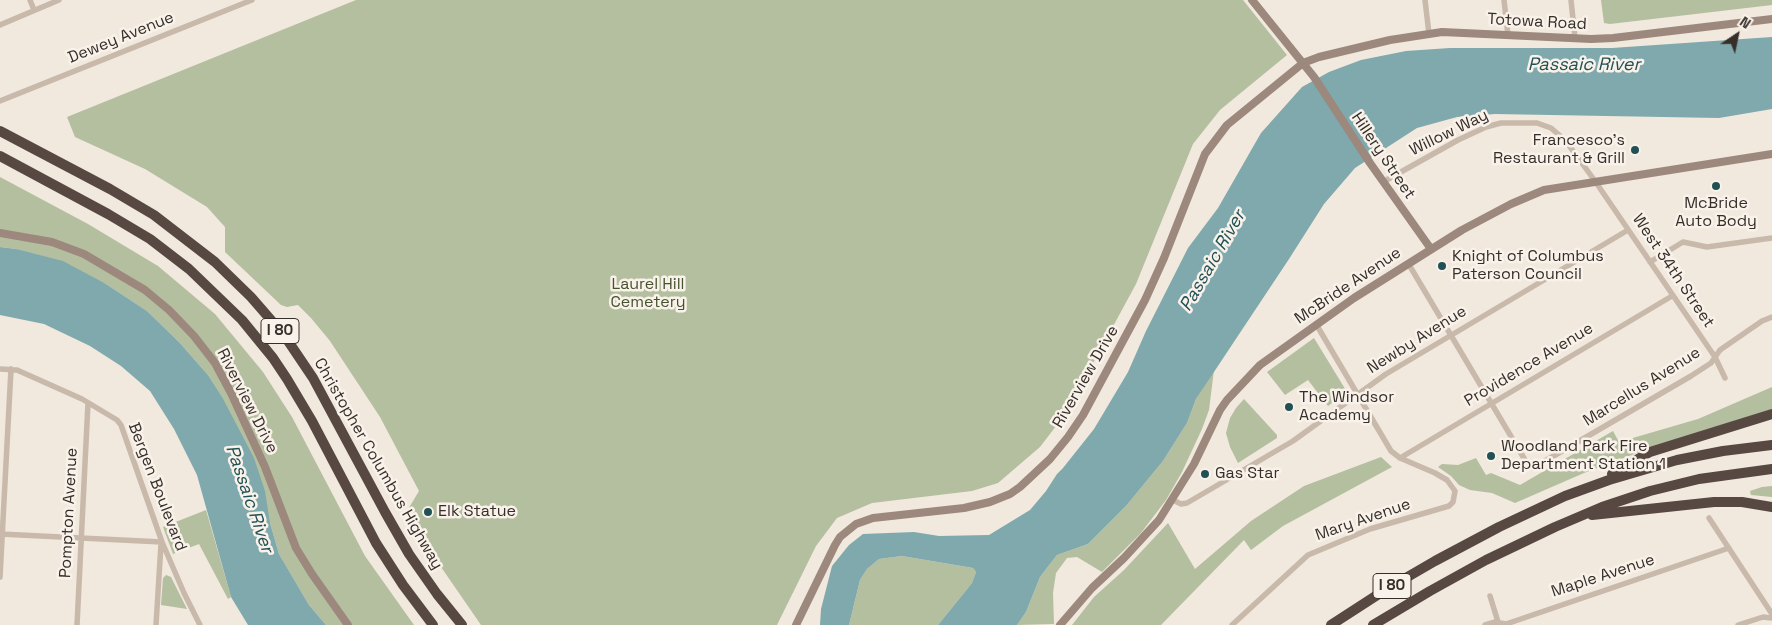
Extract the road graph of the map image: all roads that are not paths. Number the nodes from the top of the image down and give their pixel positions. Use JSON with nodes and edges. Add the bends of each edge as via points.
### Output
{"nodes":[{"id":1,"x":30,"y":0,"type":"edge"},
{"id":2,"x":59,"y":0,"type":"edge"},
{"id":3,"x":250,"y":0,"type":"edge"},
{"id":4,"x":1252,"y":0,"type":"edge"},
{"id":5,"x":1425,"y":0,"type":"edge"},
{"id":6,"x":1504,"y":0,"type":"edge"},
{"id":7,"x":1571,"y":0,"type":"edge"},
{"id":8,"x":34,"y":10,"type":"junction"},
{"id":9,"x":1772,"y":19,"type":"edge"},
{"id":10,"x":0,"y":24,"type":"edge"},
{"id":11,"x":1429,"y":34,"type":"junction"},
{"id":12,"x":1508,"y":35,"type":"junction"},
{"id":13,"x":1575,"y":38,"type":"junction"},
{"id":14,"x":1303,"y":63,"type":"junction"},
{"id":15,"x":0,"y":102,"type":"edge"},
{"id":16,"x":0,"y":131,"type":"edge"},
{"id":17,"x":1772,"y":154,"type":"edge"},
{"id":18,"x":0,"y":156,"type":"edge"},
{"id":19,"x":1383,"y":182,"type":"junction"},
{"id":20,"x":1595,"y":182,"type":"junction"},
{"id":21,"x":1628,"y":230,"type":"junction"},
{"id":22,"x":0,"y":233,"type":"edge"},
{"id":23,"x":1772,"y":238,"type":"edge"},
{"id":24,"x":1431,"y":249,"type":"junction"},
{"id":25,"x":1650,"y":262,"type":"junction"},
{"id":26,"x":1408,"y":263,"type":"junction"},
{"id":27,"x":1672,"y":296,"type":"junction"},
{"id":28,"x":1772,"y":317,"type":"edge"},
{"id":29,"x":1316,"y":324,"type":"junction"},
{"id":30,"x":1450,"y":335,"type":"junction"},
{"id":31,"x":1714,"y":357,"type":"junction"},
{"id":32,"x":0,"y":369,"type":"edge"},
{"id":33,"x":11,"y":369,"type":"junction"},
{"id":34,"x":1725,"y":378,"type":"dead end"},
{"id":35,"x":1358,"y":395,"type":"junction"},
{"id":36,"x":88,"y":403,"type":"junction"},
{"id":37,"x":1491,"y":403,"type":"junction"},
{"id":38,"x":1772,"y":414,"type":"edge"},
{"id":39,"x":1772,"y":444,"type":"edge"},
{"id":40,"x":1400,"y":458,"type":"junction"},
{"id":41,"x":1772,"y":469,"type":"edge"},
{"id":42,"x":1596,"y":484,"type":"junction"},
{"id":43,"x":1173,"y":500,"type":"junction"},
{"id":44,"x":1772,"y":507,"type":"edge"},
{"id":45,"x":1578,"y":517,"type":"junction"},
{"id":46,"x":1709,"y":518,"type":"dead end"},
{"id":47,"x":1,"y":534,"type":"edge"},
{"id":48,"x":82,"y":538,"type":"junction"},
{"id":49,"x":162,"y":542,"type":"junction"},
{"id":50,"x":1729,"y":548,"type":"junction"},
{"id":51,"x":0,"y":577,"type":"edge"},
{"id":52,"x":1490,"y":596,"type":"dead end"},
{"id":53,"x":1772,"y":614,"type":"edge"},
{"id":54,"x":1772,"y":618,"type":"edge"},
{"id":55,"x":1499,"y":624,"type":"edge"},
{"id":56,"x":77,"y":625,"type":"edge"},
{"id":57,"x":156,"y":625,"type":"edge"},
{"id":58,"x":200,"y":625,"type":"edge"},
{"id":59,"x":348,"y":625,"type":"edge"},
{"id":60,"x":433,"y":625,"type":"edge"},
{"id":61,"x":462,"y":625,"type":"edge"},
{"id":62,"x":796,"y":625,"type":"edge"},
{"id":63,"x":1060,"y":625,"type":"edge"},
{"id":64,"x":1232,"y":625,"type":"edge"},
{"id":65,"x":1331,"y":625,"type":"edge"},
{"id":66,"x":1373,"y":625,"type":"edge"},
{"id":67,"x":1485,"y":625,"type":"edge"},
{"id":68,"x":1738,"y":625,"type":"edge"}],
"edges":[{"from":1,"to":8,"type":"street"},
{"from":2,"to":8,"type":"street"},
{"from":3,"to":15,"type":"street","name":"Dewey Avenue"},
{"from":4,"to":14,"type":"street"},
{"from":5,"to":11,"type":"street"},
{"from":6,"to":12,"type":"street"},
{"from":7,"to":13,"type":"street"},
{"from":8,"to":10,"type":"street"},
{"from":9,"to":13,"type":"street","name":"Totowa Road","via":[[1613,38]]},
{"from":11,"to":12,"type":"street","name":"Totowa Road"},
{"from":11,"to":14,"type":"street","name":"Totowa Road"},
{"from":12,"to":13,"type":"street","name":"Totowa Road"},
{"from":14,"to":19,"type":"street","name":"Hillery Street"},
{"from":14,"to":62,"type":"street","name":"Riverview Drive","via":[[1227,125],[1205,154],[1144,300],[1083,415],[1055,453],[1020,487],[995,500],[964,508],[873,518],[856,524],[835,545]]},
{"from":16,"to":61,"type":"highway","name":"Christopher Columbus Highway","number":"I 80","via":[[154,216],[195,245],[252,297],[284,335],[313,378],[400,539]]},
{"from":17,"to":20,"type":"street","name":"McBride Avenue"},
{"from":18,"to":60,"type":"highway","number":"I 80","via":[[150,239],[189,269],[242,320],[287,379],[380,550]]},
{"from":19,"to":20,"type":"street","name":"Willow Way","via":[[1486,127],[1516,123],[1544,125],[1557,132]]},
{"from":19,"to":24,"type":"street","name":"Hillery Street"},
{"from":20,"to":21,"type":"street","name":"West 34th Street"},
{"from":20,"to":24,"type":"street","name":"McBride Avenue","via":[[1529,195]]},
{"from":21,"to":25,"type":"street","name":"West 34th Street"},
{"from":21,"to":30,"type":"street","name":"Newby Avenue"},
{"from":22,"to":59,"type":"street","name":"Riverview Drive","via":[[63,245],[84,254],[145,290],[188,329],[215,363],[227,386],[265,467],[296,548]]},
{"from":23,"to":25,"type":"street","via":[[1707,247],[1683,242]]},
{"from":24,"to":26,"type":"street","name":"McBride Avenue"},
{"from":25,"to":27,"type":"street","name":"West 34th Street"},
{"from":26,"to":29,"type":"street","name":"McBride Avenue"},
{"from":26,"to":30,"type":"street"},
{"from":27,"to":31,"type":"street","name":"West 34th Street"},
{"from":27,"to":37,"type":"street","name":"Providence Avenue"},
{"from":28,"to":31,"type":"street","name":"Marcellus Avenue"},
{"from":29,"to":35,"type":"street"},
{"from":29,"to":43,"type":"street","name":"McBride Avenue","via":[[1260,365],[1227,400]]},
{"from":30,"to":35,"type":"street","name":"Newby Avenue"},
{"from":30,"to":37,"type":"street"},
{"from":31,"to":34,"type":"street","name":"West 34th Street"},
{"from":31,"to":37,"type":"street","name":"Marcellus Avenue","via":[[1711,363],[1691,376],[1535,468],[1530,467]]},
{"from":32,"to":33,"type":"street","name":"Bergen Boulevard"},
{"from":33,"to":36,"type":"street","name":"Bergen Boulevard"},
{"from":33,"to":47,"type":"street"},
{"from":35,"to":40,"type":"street","via":[[1389,448]]},
{"from":35,"to":43,"type":"street","name":"Newby Avenue","via":[[1293,441],[1187,503]]},
{"from":36,"to":48,"type":"street","name":"Pompton Avenue"},
{"from":36,"to":49,"type":"street","name":"Bergen Boulevard","via":[[117,420],[124,429]]},
{"from":37,"to":40,"type":"street","name":"Providence Avenue"},
{"from":38,"to":42,"type":"highway","via":[[1650,452]]},
{"from":39,"to":42,"type":"highway","number":"I 80","via":[[1677,460]]},
{"from":40,"to":64,"type":"street","name":"Mary Avenue","via":[[1448,480],[1455,491],[1453,502],[1449,506],[1370,528],[1308,555]]},
{"from":41,"to":45,"type":"highway","number":"I 80","via":[[1674,485]]},
{"from":42,"to":65,"type":"highway","number":"I 80","via":[[1469,542]]},
{"from":43,"to":63,"type":"street","name":"McBride Avenue","via":[[1159,520]]},
{"from":44,"to":45,"type":"highway","via":[[1714,502]]},
{"from":45,"to":66,"type":"highway","number":"I 80","via":[[1471,568]]},
{"from":46,"to":50,"type":"street"},
{"from":47,"to":48,"type":"street"},
{"from":47,"to":51,"type":"street"},
{"from":48,"to":49,"type":"street"},
{"from":48,"to":56,"type":"street","name":"Pompton Avenue"},
{"from":49,"to":57,"type":"street"},
{"from":49,"to":58,"type":"street","name":"Bergen Boulevard"},
{"from":50,"to":53,"type":"street"},
{"from":50,"to":55,"type":"street","name":"Maple Avenue"},
{"from":52,"to":55,"type":"street"},
{"from":54,"to":68,"type":"street","via":[[1763,617]]},
{"from":55,"to":67,"type":"street","name":"Maple Avenue"}]}
